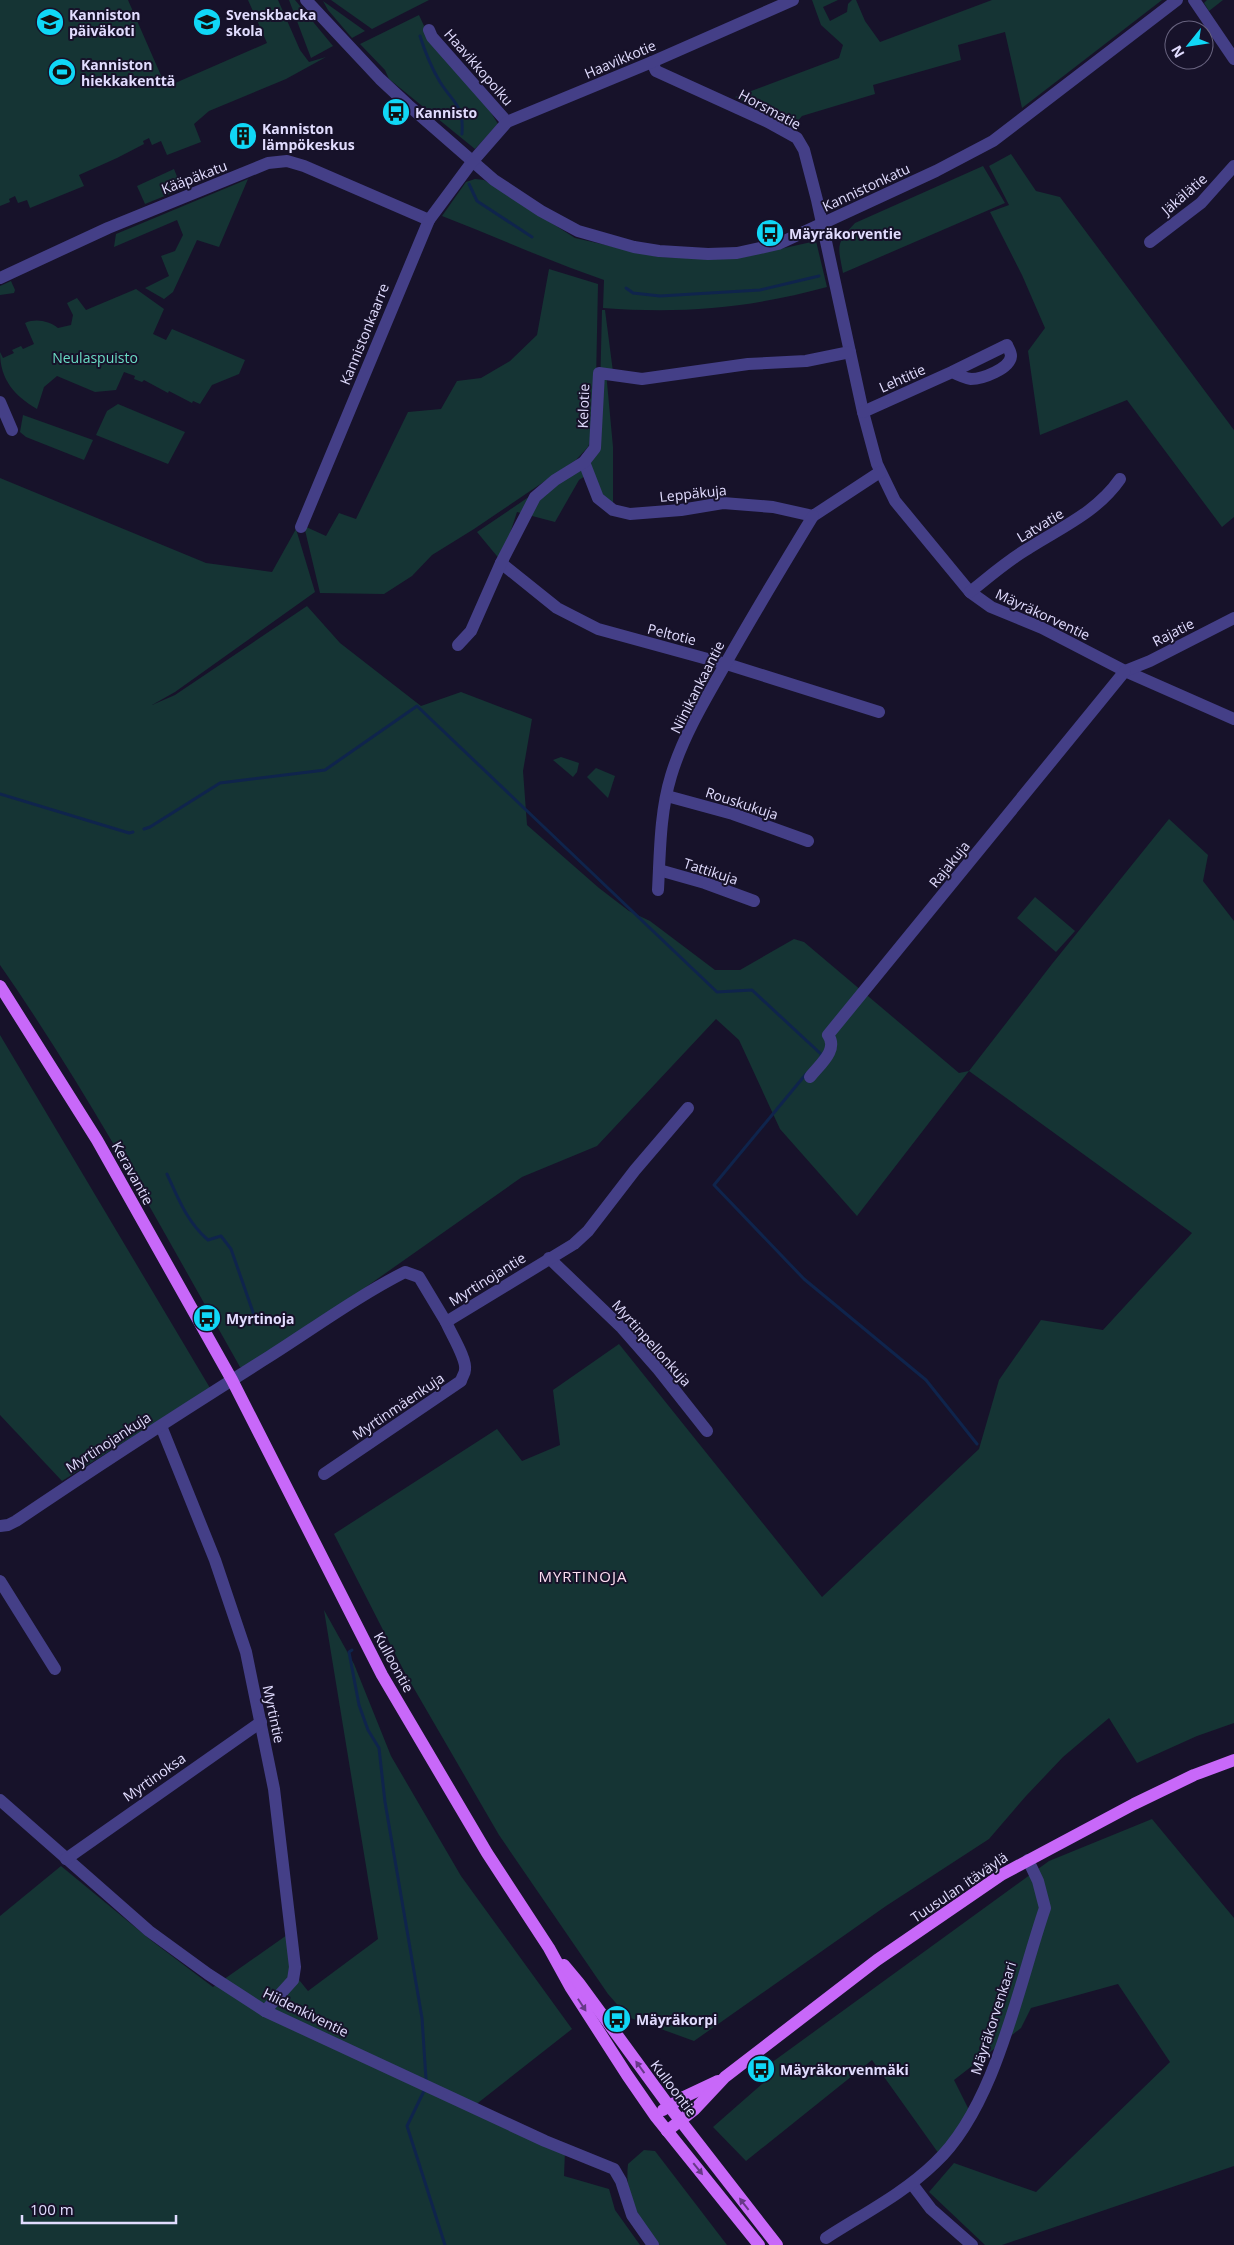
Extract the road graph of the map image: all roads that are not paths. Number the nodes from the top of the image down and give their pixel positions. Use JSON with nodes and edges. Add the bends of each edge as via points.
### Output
{"nodes":[{"id":1,"x":306,"y":0,"type":"edge"},
{"id":2,"x":793,"y":0,"type":"edge"},
{"id":3,"x":1177,"y":0,"type":"edge"},
{"id":4,"x":1194,"y":0,"type":"edge"},
{"id":5,"x":429,"y":30,"type":"dead end"},
{"id":6,"x":1234,"y":60,"type":"edge"},
{"id":7,"x":652,"y":62,"type":"junction"},
{"id":8,"x":507,"y":122,"type":"junction"},
{"id":9,"x":472,"y":162,"type":"junction"},
{"id":10,"x":1234,"y":166,"type":"edge"},
{"id":11,"x":429,"y":220,"type":"junction"},
{"id":12,"x":822,"y":225,"type":"junction"},
{"id":13,"x":1150,"y":242,"type":"dead end"},
{"id":14,"x":0,"y":278,"type":"edge"},
{"id":15,"x":850,"y":352,"type":"junction"},
{"id":16,"x":952,"y":372,"type":"dead end"},
{"id":17,"x":0,"y":402,"type":"edge"},
{"id":18,"x":863,"y":412,"type":"junction"},
{"id":19,"x":12,"y":430,"type":"dead end"},
{"id":20,"x":584,"y":462,"type":"junction"},
{"id":21,"x":880,"y":472,"type":"junction"},
{"id":22,"x":1120,"y":479,"type":"dead end"},
{"id":23,"x":813,"y":516,"type":"junction"},
{"id":24,"x":301,"y":527,"type":"dead end"},
{"id":25,"x":501,"y":563,"type":"junction"},
{"id":26,"x":970,"y":592,"type":"junction"},
{"id":27,"x":1234,"y":618,"type":"edge"},
{"id":28,"x":458,"y":645,"type":"dead end"},
{"id":29,"x":725,"y":664,"type":"junction"},
{"id":30,"x":1125,"y":671,"type":"junction"},
{"id":31,"x":879,"y":712,"type":"dead end"},
{"id":32,"x":1234,"y":719,"type":"edge"},
{"id":33,"x":667,"y":796,"type":"junction"},
{"id":34,"x":808,"y":841,"type":"dead end"},
{"id":35,"x":659,"y":870,"type":"junction"},
{"id":36,"x":658,"y":890,"type":"dead end"},
{"id":37,"x":754,"y":900,"type":"dead end"},
{"id":38,"x":0,"y":986,"type":"edge"},
{"id":39,"x":810,"y":1078,"type":"dead end"},
{"id":40,"x":688,"y":1108,"type":"dead end"},
{"id":41,"x":549,"y":1258,"type":"junction"},
{"id":42,"x":446,"y":1322,"type":"junction"},
{"id":43,"x":232,"y":1380,"type":"junction"},
{"id":44,"x":161,"y":1426,"type":"junction"},
{"id":45,"x":707,"y":1431,"type":"dead end"},
{"id":46,"x":324,"y":1474,"type":"dead end"},
{"id":47,"x":0,"y":1526,"type":"edge"},
{"id":48,"x":0,"y":1581,"type":"edge"},
{"id":49,"x":55,"y":1669,"type":"dead end"},
{"id":50,"x":261,"y":1722,"type":"junction"},
{"id":51,"x":1234,"y":1760,"type":"edge"},
{"id":52,"x":0,"y":1800,"type":"edge"},
{"id":53,"x":66,"y":1859,"type":"junction"},
{"id":54,"x":1028,"y":1860,"type":"junction"},
{"id":55,"x":549,"y":1948,"type":"junction"},
{"id":56,"x":265,"y":2011,"type":"junction"},
{"id":57,"x":725,"y":2078,"type":"junction"},
{"id":58,"x":669,"y":2106,"type":"junction"},
{"id":59,"x":656,"y":2117,"type":"junction"},
{"id":60,"x":680,"y":2121,"type":"junction"},
{"id":61,"x":667,"y":2131,"type":"junction"},
{"id":62,"x":912,"y":2184,"type":"junction"},
{"id":63,"x":826,"y":2238,"type":"dead end"},
{"id":64,"x":653,"y":2245,"type":"edge"},
{"id":65,"x":759,"y":2245,"type":"edge"},
{"id":66,"x":776,"y":2245,"type":"edge"},
{"id":67,"x":972,"y":2245,"type":"edge"}],
"edges":[{"from":1,"to":9,"type":"street","name":"Kannistonkatu","via":[[380,79]]},
{"from":2,"to":7,"type":"street","name":"Haavikkotie"},
{"from":3,"to":12,"type":"street","name":"Kannistonkatu","via":[[993,141]]},
{"from":4,"to":6,"type":"street"},
{"from":5,"to":8,"type":"street","name":"Haavikkopolku"},
{"from":7,"to":8,"type":"street","name":"Haavikkotie"},
{"from":7,"to":12,"type":"street","name":"Horsmatie","via":[[656,71],[797,138],[804,150]]},
{"from":8,"to":9,"type":"street","name":"Haavikkotie"},
{"from":9,"to":11,"type":"street","name":"Kannistonkaarre"},
{"from":9,"to":12,"type":"street","name":"Kannistonkatu","via":[[541,211],[578,231],[634,247],[669,252],[737,253],[778,244]]},
{"from":10,"to":13,"type":"street","name":"Jäkälätie","via":[[1201,202]]},
{"from":11,"to":14,"type":"street","name":"Kääpäkatu","via":[[304,166],[287,161],[268,163],[108,228]]},
{"from":11,"to":24,"type":"street","name":"Kannistonkaarre"},
{"from":12,"to":15,"type":"street","name":"Mäyräkorventie"},
{"from":15,"to":18,"type":"street","name":"Mäyräkorventie"},
{"from":15,"to":20,"type":"street","name":"Kelotie","via":[[806,361],[748,364],[642,379],[599,373],[595,448]]},
{"from":16,"to":18,"type":"street","name":"Lehtitie"},
{"from":17,"to":19,"type":"street"},
{"from":18,"to":21,"type":"street","name":"Mäyräkorventie"},
{"from":20,"to":23,"type":"street","name":"Leppäkuja","via":[[598,498],[613,510],[630,514],[723,503],[773,507]]},
{"from":20,"to":25,"type":"street","name":"Kelotie","via":[[535,497]]},
{"from":21,"to":23,"type":"street"},
{"from":21,"to":26,"type":"street","name":"Mäyräkorventie","via":[[895,501]]},
{"from":22,"to":26,"type":"street","name":"Latvatie","via":[[1109,495],[1080,518],[1027,549]]},
{"from":23,"to":29,"type":"street","name":"Niinikankaantie"},
{"from":25,"to":28,"type":"street","name":"Kelotie","via":[[471,631]]},
{"from":25,"to":29,"type":"street","name":"Peltotie","via":[[557,608],[598,628]]},
{"from":26,"to":30,"type":"street","name":"Mäyräkorventie","via":[[991,607],[1042,628]]},
{"from":27,"to":30,"type":"street","name":"Rajatie"},
{"from":29,"to":31,"type":"street","name":"Peltotie"},
{"from":29,"to":33,"type":"street","name":"Niinikankaantie","via":[[676,760]]},
{"from":30,"to":32,"type":"street","name":"Mäyräkorventie"},
{"from":30,"to":39,"type":"street","name":"Rajakuja","via":[[828,1035],[832,1049]]},
{"from":33,"to":34,"type":"street","name":"Rouskukuja","via":[[733,814]]},
{"from":33,"to":35,"type":"street","name":"Niinikankaantie"},
{"from":35,"to":36,"type":"street","name":"Niinikankaantie"},
{"from":35,"to":37,"type":"street","name":"Tattikuja"},
{"from":38,"to":43,"type":"main road","name":"Keravantie","via":[[97,1140]]},
{"from":40,"to":41,"type":"street","name":"Myrtinojantie","via":[[588,1231],[574,1244]]},
{"from":41,"to":42,"type":"street","name":"Myrtinojantie"},
{"from":41,"to":45,"type":"street","name":"Myrtinpellonkuja","via":[[622,1328]]},
{"from":42,"to":43,"type":"street","name":"Myrtinojantie","via":[[419,1278],[404,1272]]},
{"from":42,"to":46,"type":"street","name":"Myrtinmäenkuja","via":[[466,1368],[461,1381]]},
{"from":43,"to":44,"type":"street","name":"Myrtinojankuja"},
{"from":43,"to":55,"type":"main road","name":"Kulloontie","via":[[382,1675],[487,1853]]},
{"from":44,"to":47,"type":"street","name":"Myrtinojankuja","via":[[118,1451],[16,1521]]},
{"from":44,"to":50,"type":"street","name":"Myrtintie","via":[[246,1652]]},
{"from":48,"to":49,"type":"street"},
{"from":50,"to":53,"type":"street","name":"Myrtinoksa"},
{"from":50,"to":56,"type":"street","name":"Myrtintie","via":[[276,1806],[295,1967],[293,1980]]},
{"from":51,"to":54,"type":"main road","name":"Tuusulan itäväylä","via":[[1194,1774]]},
{"from":52,"to":53,"type":"street","name":"Hiidenkiventie"},
{"from":53,"to":56,"type":"street","name":"Hiidenkiventie","via":[[149,1931]]},
{"from":54,"to":57,"type":"main road","name":"Tuusulan itäväylä","via":[[877,1960]]},
{"from":54,"to":62,"type":"street","name":"Mäyräkorvenkaari","via":[[1038,1881],[1044,1908],[994,2069],[957,2140]]},
{"from":58,"to":55,"type":"main road","name":"Kulloontie","one_way":true,"via":[[579,1983]]},
{"from":55,"to":59,"type":"main road","name":"Kulloontie","one_way":true,"via":[[571,1988]]},
{"from":56,"to":64,"type":"street","name":"Hiidenkiventie","via":[[545,2142],[614,2169],[632,2215]]},
{"from":57,"to":58,"type":"main road","name":"Tuusulan itäväylä"},
{"from":57,"to":60,"type":"main road","name":"Tuusulan itäväylä"},
{"from":58,"to":59,"type":"main road","name":"Tuusulan itäväylä"},
{"from":58,"to":60,"type":"main road","name":"Kulloontie"},
{"from":59,"to":61,"type":"main road","name":"Kulloontie"},
{"from":60,"to":61,"type":"main road","name":"Tuusulan itäväylä"},
{"from":66,"to":60,"type":"main road","name":"Kulloontie","one_way":true},
{"from":61,"to":65,"type":"main road","name":"Kulloontie","one_way":true},
{"from":62,"to":63,"type":"street","name":"Mäyräkorvenkaari"},
{"from":62,"to":67,"type":"street","via":[[930,2209]]}]}
